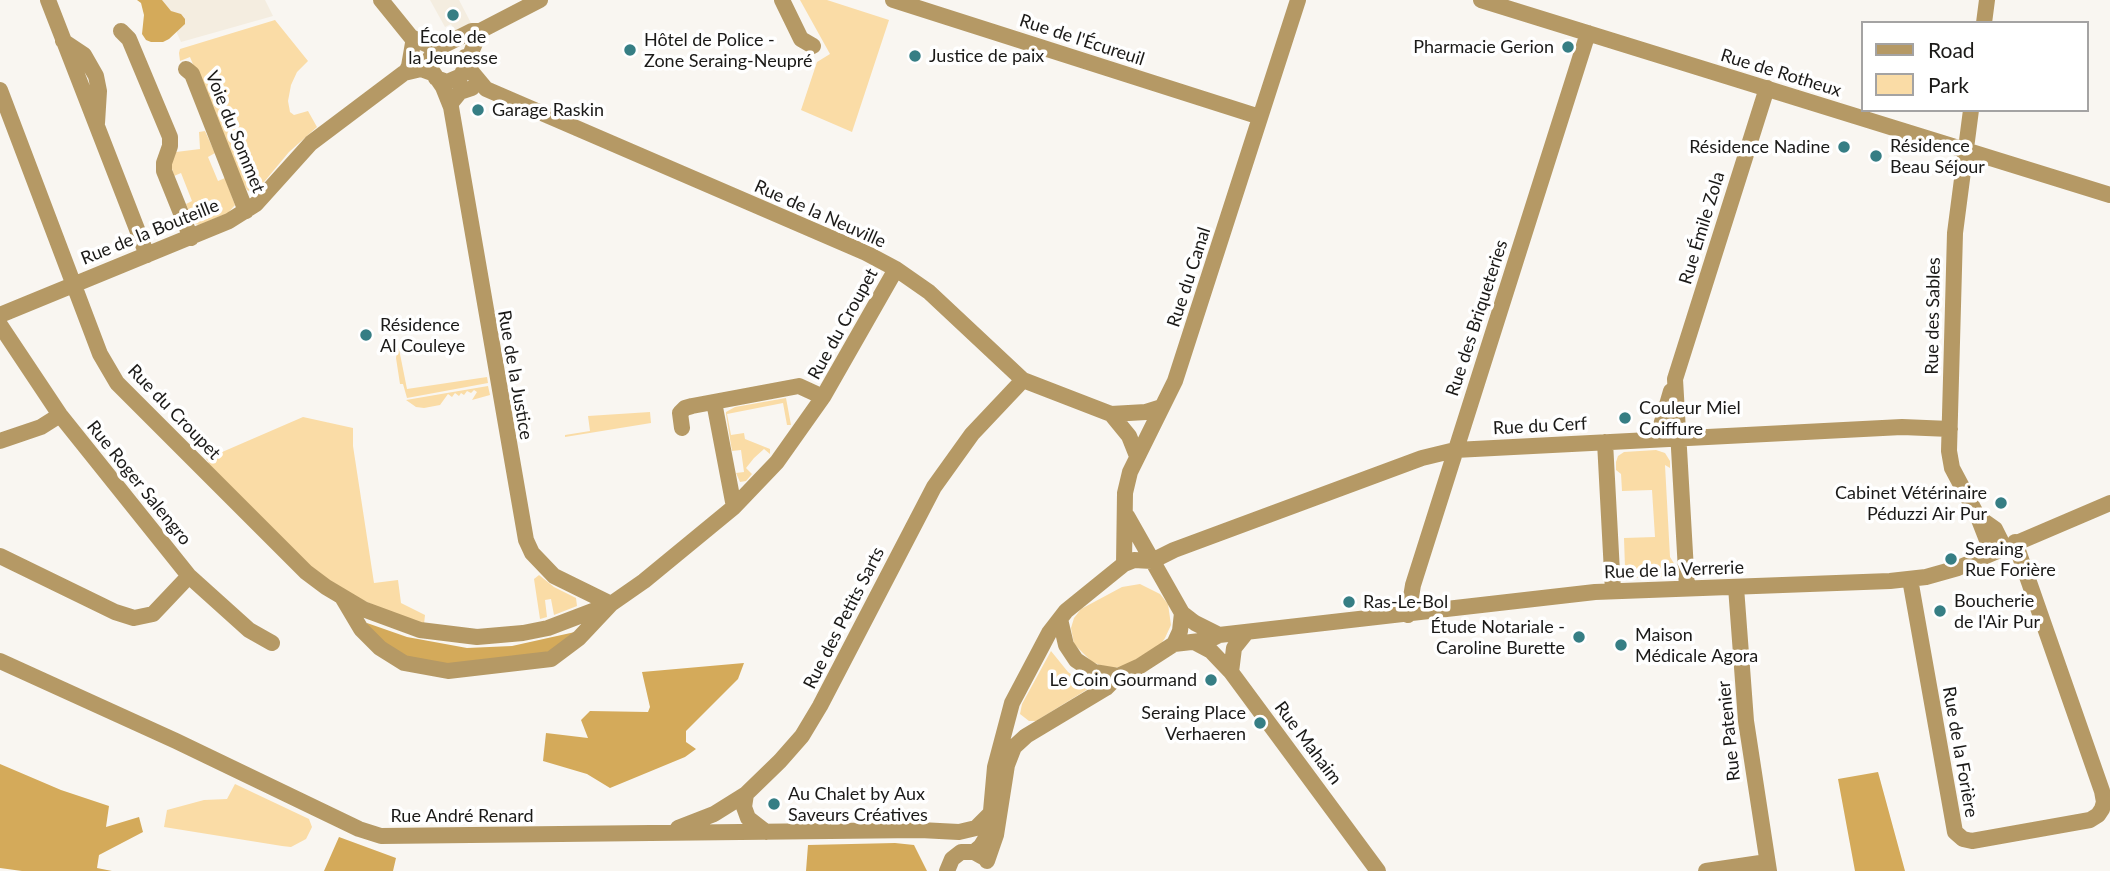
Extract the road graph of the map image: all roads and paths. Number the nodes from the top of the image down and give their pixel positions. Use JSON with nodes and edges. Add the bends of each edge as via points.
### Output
{"nodes":[{"id":1,"x":48,"y":0,"type":"edge"},
{"id":2,"x":380,"y":0,"type":"edge"},
{"id":3,"x":540,"y":0,"type":"edge"},
{"id":4,"x":782,"y":0,"type":"edge"},
{"id":5,"x":893,"y":0,"type":"edge"},
{"id":6,"x":1298,"y":0,"type":"edge"},
{"id":7,"x":1481,"y":0,"type":"edge"},
{"id":8,"x":1987,"y":0,"type":"edge"},
{"id":9,"x":1984,"y":21,"type":"edge"},
{"id":10,"x":121,"y":31,"type":"dead end"},
{"id":11,"x":480,"y":31,"type":"junction"},
{"id":12,"x":1588,"y":33,"type":"junction"},
{"id":13,"x":412,"y":40,"type":"junction"},
{"id":14,"x":813,"y":46,"type":"dead end"},
{"id":15,"x":435,"y":59,"type":"junction"},
{"id":16,"x":466,"y":65,"type":"junction"},
{"id":17,"x":186,"y":69,"type":"dead end"},
{"id":18,"x":408,"y":69,"type":"junction"},
{"id":19,"x":455,"y":80,"type":"junction"},
{"id":20,"x":479,"y":88,"type":"junction"},
{"id":21,"x":1767,"y":88,"type":"junction"},
{"id":22,"x":0,"y":90,"type":"edge"},
{"id":23,"x":451,"y":105,"type":"junction"},
{"id":24,"x":1971,"y":112,"type":"edge"},
{"id":25,"x":1260,"y":117,"type":"junction"},
{"id":26,"x":1966,"y":150,"type":"junction"},
{"id":27,"x":2110,"y":195,"type":"edge"},
{"id":28,"x":246,"y":211,"type":"junction"},
{"id":29,"x":191,"y":238,"type":"junction"},
{"id":30,"x":147,"y":255,"type":"junction"},
{"id":31,"x":896,"y":269,"type":"junction"},
{"id":32,"x":73,"y":285,"type":"junction"},
{"id":33,"x":0,"y":315,"type":"edge"},
{"id":34,"x":0,"y":325,"type":"edge"},
{"id":35,"x":1675,"y":379,"type":"junction"},
{"id":36,"x":1023,"y":380,"type":"junction"},
{"id":37,"x":823,"y":397,"type":"junction"},
{"id":38,"x":714,"y":402,"type":"junction"},
{"id":39,"x":1162,"y":407,"type":"junction"},
{"id":40,"x":1111,"y":414,"type":"junction"},
{"id":41,"x":60,"y":415,"type":"junction"},
{"id":42,"x":682,"y":428,"type":"dead end"},
{"id":43,"x":1950,"y":429,"type":"junction"},
{"id":44,"x":1678,"y":438,"type":"junction"},
{"id":45,"x":1657,"y":439,"type":"junction"},
{"id":46,"x":0,"y":441,"type":"edge"},
{"id":47,"x":1605,"y":442,"type":"junction"},
{"id":48,"x":1455,"y":450,"type":"junction"},
{"id":49,"x":1137,"y":456,"type":"junction"},
{"id":50,"x":2110,"y":503,"type":"edge"},
{"id":51,"x":734,"y":507,"type":"junction"},
{"id":52,"x":1126,"y":516,"type":"junction"},
{"id":53,"x":2004,"y":547,"type":"junction"},
{"id":54,"x":0,"y":556,"type":"edge"},
{"id":55,"x":1152,"y":561,"type":"junction"},
{"id":56,"x":1124,"y":564,"type":"junction"},
{"id":57,"x":189,"y":576,"type":"junction"},
{"id":58,"x":1910,"y":579,"type":"junction"},
{"id":59,"x":1736,"y":587,"type":"junction"},
{"id":60,"x":1687,"y":588,"type":"junction"},
{"id":61,"x":1613,"y":591,"type":"junction"},
{"id":62,"x":342,"y":597,"type":"junction"},
{"id":63,"x":611,"y":604,"type":"junction"},
{"id":64,"x":1182,"y":612,"type":"junction"},
{"id":65,"x":1408,"y":615,"type":"junction"},
{"id":66,"x":1060,"y":619,"type":"junction"},
{"id":67,"x":1232,"y":636,"type":"junction"},
{"id":68,"x":1194,"y":642,"type":"junction"},
{"id":69,"x":271,"y":643,"type":"dead end"},
{"id":70,"x":1174,"y":644,"type":"junction"},
{"id":71,"x":1219,"y":657,"type":"junction"},
{"id":72,"x":0,"y":661,"type":"edge"},
{"id":73,"x":1231,"y":672,"type":"junction"},
{"id":74,"x":1118,"y":676,"type":"junction"},
{"id":75,"x":999,"y":780,"type":"junction"},
{"id":76,"x":746,"y":794,"type":"junction"},
{"id":77,"x":991,"y":813,"type":"junction"},
{"id":78,"x":920,"y":830,"type":"junction"},
{"id":79,"x":662,"y":832,"type":"junction"},
{"id":80,"x":766,"y":832,"type":"junction"},
{"id":81,"x":938,"y":833,"type":"junction"},
{"id":82,"x":979,"y":859,"type":"edge"},
{"id":83,"x":1768,"y":866,"type":"edge"},
{"id":84,"x":947,"y":869,"type":"edge"},
{"id":85,"x":1378,"y":871,"type":"edge"},
{"id":86,"x":1706,"y":871,"type":"edge"}],
"edges":[{"from":1,"to":30,"type":"street"},
{"from":2,"to":13,"type":"street"},
{"from":3,"to":11,"type":"street"},
{"from":4,"to":14,"type":"street","via":[[801,39]]},
{"from":5,"to":25,"type":"street","name":"Rue de l'Écureuil"},
{"from":6,"to":25,"type":"street","name":"Rue du Canal"},
{"from":7,"to":12,"type":"street","name":"Rue de Rotheux"},
{"from":8,"to":9,"type":"street"},
{"from":10,"to":29,"type":"street","via":[[129,39],[170,137],[164,171]]},
{"from":11,"to":15,"type":"street","via":[[472,31]]},
{"from":11,"to":16,"type":"street"},
{"from":12,"to":21,"type":"street","name":"Rue de Rotheux"},
{"from":12,"to":48,"type":"street","name":"Rue des Briqueteries"},
{"from":13,"to":15,"type":"street","via":[[428,45]]},
{"from":13,"to":18,"type":"street"},
{"from":15,"to":16,"type":"street","via":[[459,48]]},
{"from":15,"to":18,"type":"street","via":[[421,69]]},
{"from":15,"to":19,"type":"street","via":[[447,82]]},
{"from":15,"to":23,"type":"street","name":"Rue de la Justice"},
{"from":16,"to":19,"type":"street"},
{"from":16,"to":20,"type":"street","name":"Rue de la Neuville"},
{"from":17,"to":28,"type":"street","name":"Voie du Sommet"},
{"from":18,"to":28,"type":"street","name":"Rue de la Bouteille","via":[[311,143]]},
{"from":19,"to":20,"type":"street","name":"Rue de la Neuville"},
{"from":19,"to":23,"type":"street","name":"Rue de la Justice"},
{"from":20,"to":23,"type":"street","via":[[460,92]]},
{"from":20,"to":31,"type":"street","name":"Rue de la Neuville"},
{"from":21,"to":26,"type":"street","name":"Rue de Rotheux"},
{"from":21,"to":35,"type":"street","name":"Rue Émile Zola"},
{"from":22,"to":32,"type":"street","name":"Rue du Croupet"},
{"from":23,"to":63,"type":"street","name":"Rue de la Justice","via":[[526,540],[554,576]]},
{"from":24,"to":26,"type":"street","name":"Rue des Sables"},
{"from":25,"to":39,"type":"street","name":"Rue du Canal","via":[[1175,381]]},
{"from":26,"to":27,"type":"street","name":"Rue de Rotheux"},
{"from":26,"to":43,"type":"street","name":"Rue des Sables","via":[[1955,233]]},
{"from":28,"to":29,"type":"street","name":"Rue de la Bouteille"},
{"from":29,"to":30,"type":"street","name":"Rue de la Bouteille"},
{"from":30,"to":32,"type":"street","name":"Rue de la Bouteille"},
{"from":31,"to":36,"type":"street","name":"Rue de la Neuville","via":[[929,292]]},
{"from":31,"to":37,"type":"street","name":"Rue du Croupet"},
{"from":32,"to":33,"type":"street","name":"Rue de la Bouteille"},
{"from":32,"to":62,"type":"street","name":"Rue du Croupet","via":[[100,354],[117,383],[293,559]]},
{"from":34,"to":41,"type":"street","name":"Rue Roger Salengro"},
{"from":35,"to":44,"type":"street","name":"Rue Émile Zola"},
{"from":35,"to":45,"type":"street","name":"Rue Émile Zola"},
{"from":36,"to":40,"type":"street","name":"Rue de la Neuville"},
{"from":36,"to":76,"type":"street","name":"Rue des Petits Sarts","via":[[946,468],[811,722]]},
{"from":37,"to":38,"type":"street","name":"Rue du Croupet","via":[[799,386]]},
{"from":37,"to":51,"type":"street","name":"Rue du Croupet","via":[[777,462]]},
{"from":38,"to":42,"type":"street","name":"Rue du Croupet","via":[[682,410]]},
{"from":38,"to":51,"type":"street"},
{"from":39,"to":40,"type":"street","name":"Rue de la Neuville"},
{"from":39,"to":49,"type":"street","name":"Rue du Canal"},
{"from":40,"to":49,"type":"street","via":[[1129,436]]},
{"from":41,"to":46,"type":"street"},
{"from":41,"to":57,"type":"street","name":"Rue Roger Salengro"},
{"from":43,"to":44,"type":"street","name":"Rue du Cerf","via":[[1902,427]]},
{"from":43,"to":53,"type":"street","name":"Rue des Sables","via":[[1952,468],[1983,534]]},
{"from":44,"to":45,"type":"street","name":"Rue du Cerf"},
{"from":44,"to":60,"type":"street","name":"Rue Émile Zola"},
{"from":45,"to":47,"type":"street","name":"Rue du Cerf"},
{"from":47,"to":48,"type":"street","name":"Rue du Cerf"},
{"from":47,"to":61,"type":"street"},
{"from":48,"to":55,"type":"street","name":"Rue du Cerf","via":[[1422,458]]},
{"from":48,"to":65,"type":"street","name":"Rue des Briqueteries"},
{"from":49,"to":52,"type":"street","name":"Rue du Canal","via":[[1127,484]]},
{"from":50,"to":53,"type":"street","name":"Rue de la Verrerie"},
{"from":51,"to":63,"type":"street","name":"Rue du Croupet"},
{"from":52,"to":55,"type":"street"},
{"from":52,"to":56,"type":"street","name":"Rue du Canal"},
{"from":53,"to":58,"type":"street","name":"Rue de la Verrerie","via":[[1949,571]]},
{"from":53,"to":58,"type":"street","name":"Rue de la Forière","via":[[2102,791],[2102,809],[2090,820],[1972,841],[1955,832]]},
{"from":54,"to":57,"type":"street","via":[[134,618],[153,614]]},
{"from":55,"to":56,"type":"street"},
{"from":55,"to":64,"type":"street"},
{"from":56,"to":66,"type":"street"},
{"from":57,"to":69,"type":"street","name":"Rue Roger Salengro","via":[[249,630]]},
{"from":58,"to":59,"type":"street","name":"Rue de la Verrerie"},
{"from":59,"to":60,"type":"street","name":"Rue de la Verrerie"},
{"from":59,"to":83,"type":"street","name":"Rue Patenier","via":[[1746,721]]},
{"from":60,"to":61,"type":"street","name":"Rue de la Verrerie"},
{"from":61,"to":65,"type":"street","name":"Rue de la Verrerie"},
{"from":62,"to":63,"type":"street","name":"Rue du Croupet","via":[[403,625],[477,637],[548,628]]},
{"from":62,"to":63,"type":"street","name":"Rue du Croupet","via":[[354,620],[380,648],[404,663],[447,671],[551,659]]},
{"from":64,"to":67,"type":"street","via":[[1195,623]]},
{"from":64,"to":70,"type":"street"},
{"from":65,"to":67,"type":"street","name":"Rue de la Verrerie"},
{"from":66,"to":74,"type":"street","via":[[1066,645],[1076,660],[1094,672]]},
{"from":66,"to":75,"type":"street","via":[[1012,703]]},
{"from":67,"to":68,"type":"street","name":"Rue de la Verrerie"},
{"from":67,"to":71,"type":"street","via":[[1216,648]]},
{"from":67,"to":73,"type":"street"},
{"from":68,"to":70,"type":"street","name":"Rue de la Verrerie"},
{"from":68,"to":71,"type":"street"},
{"from":70,"to":74,"type":"street"},
{"from":71,"to":73,"type":"street","name":"Rue Mahaim"},
{"from":72,"to":79,"type":"street","name":"Rue André Renard","via":[[381,836]]},
{"from":73,"to":85,"type":"street","name":"Rue Mahaim"},
{"from":74,"to":75,"type":"street","via":[[1018,742]]},
{"from":75,"to":77,"type":"street"},
{"from":75,"to":82,"type":"street","via":[[996,835]]},
{"from":76,"to":79,"type":"street","name":"Rue des Petits Sarts","via":[[714,814]]},
{"from":76,"to":80,"type":"street","via":[[748,818]]},
{"from":77,"to":81,"type":"street","name":"Rue André Renard","via":[[968,831]]},
{"from":77,"to":82,"type":"street"},
{"from":78,"to":80,"type":"street","name":"Rue André Renard"},
{"from":78,"to":81,"type":"street","name":"Rue André Renard"},
{"from":78,"to":84,"type":"street","via":[[942,843]]},
{"from":79,"to":80,"type":"street","name":"Rue André Renard"},
{"from":81,"to":82,"type":"street","name":"Rue André Renard"},
{"from":82,"to":84,"type":"street","via":[[958,854]]},
{"from":83,"to":86,"type":"street"}]}
